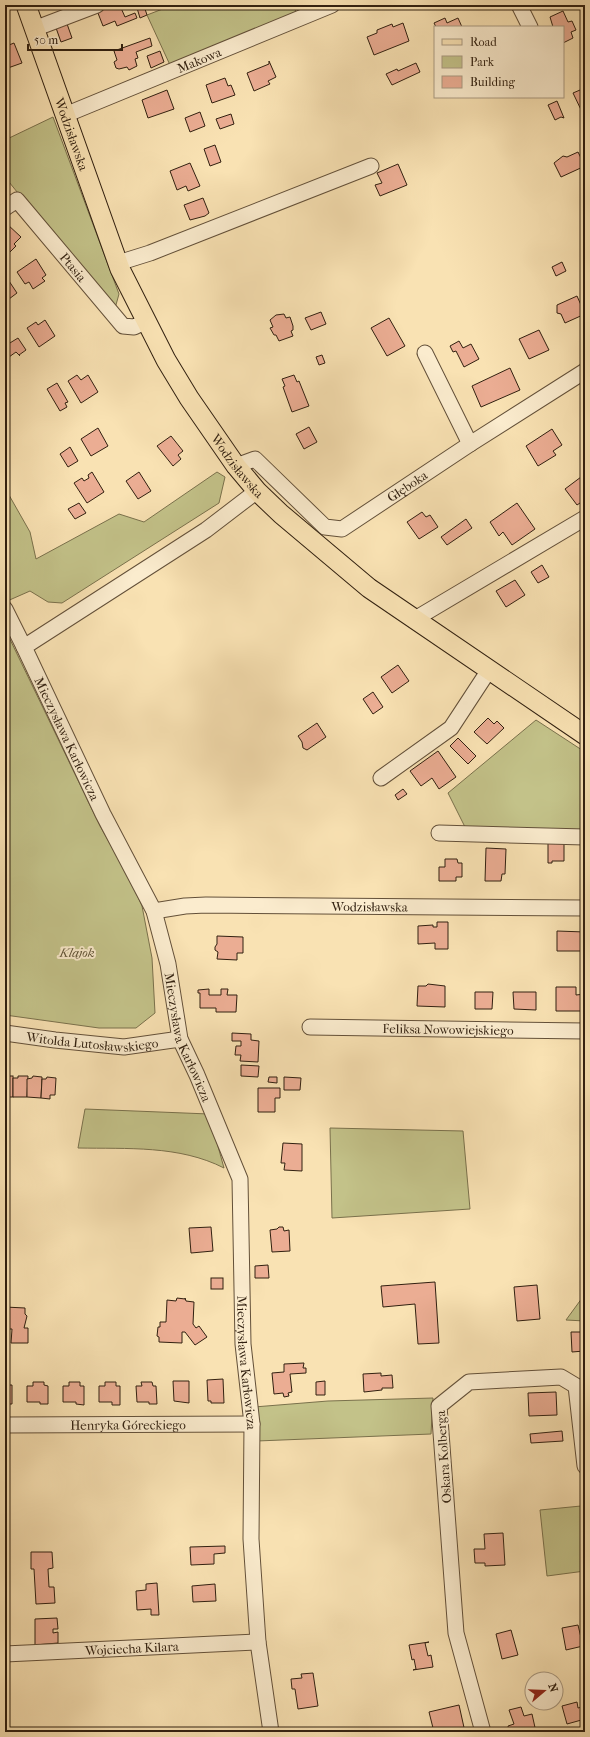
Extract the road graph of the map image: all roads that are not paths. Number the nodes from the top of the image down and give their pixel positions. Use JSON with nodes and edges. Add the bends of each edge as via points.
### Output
{"nodes":[{"id":1,"x":26,"y":5,"type":"edge"},
{"id":2,"x":97,"y":5,"type":"edge"},
{"id":3,"x":332,"y":5,"type":"edge"},
{"id":4,"x":519,"y":5,"type":"edge"},
{"id":5,"x":530,"y":26,"type":"edge"},
{"id":6,"x":34,"y":29,"type":"junction"},
{"id":7,"x":65,"y":115,"type":"junction"},
{"id":8,"x":372,"y":166,"type":"dead end"},
{"id":9,"x":5,"y":208,"type":"edge"},
{"id":10,"x":118,"y":263,"type":"junction"},
{"id":11,"x":145,"y":322,"type":"junction"},
{"id":12,"x":425,"y":352,"type":"dead end"},
{"id":13,"x":585,"y":372,"type":"edge"},
{"id":14,"x":470,"y":444,"type":"junction"},
{"id":15,"x":236,"y":466,"type":"junction"},
{"id":16,"x":257,"y":491,"type":"junction"},
{"id":17,"x":585,"y":518,"type":"edge"},
{"id":18,"x":5,"y":610,"type":"edge"},
{"id":19,"x":415,"y":619,"type":"junction"},
{"id":20,"x":24,"y":647,"type":"junction"},
{"id":21,"x":489,"y":670,"type":"junction"},
{"id":22,"x":585,"y":735,"type":"edge"},
{"id":23,"x":381,"y":778,"type":"dead end"},
{"id":24,"x":439,"y":834,"type":"dead end"},
{"id":25,"x":585,"y":837,"type":"edge"},
{"id":26,"x":585,"y":908,"type":"edge"},
{"id":27,"x":154,"y":911,"type":"junction"},
{"id":28,"x":310,"y":1027,"type":"dead end"},
{"id":29,"x":585,"y":1030,"type":"edge"},
{"id":30,"x":5,"y":1033,"type":"edge"},
{"id":31,"x":180,"y":1039,"type":"junction"},
{"id":32,"x":252,"y":1424,"type":"junction"},
{"id":33,"x":5,"y":1425,"type":"edge"},
{"id":34,"x":585,"y":1466,"type":"edge"},
{"id":35,"x":258,"y":1642,"type":"junction"},
{"id":36,"x":5,"y":1654,"type":"edge"},
{"id":37,"x":271,"y":1732,"type":"edge"},
{"id":38,"x":483,"y":1732,"type":"edge"}],
"edges":[{"from":1,"to":6,"type":"main road","name":"Wodzisławska"},
{"from":2,"to":6,"type":"street"},
{"from":3,"to":7,"type":"street","name":"Makowa"},
{"from":4,"to":5,"type":"street"},
{"from":6,"to":7,"type":"main road","name":"Wodzisławska"},
{"from":7,"to":10,"type":"main road","name":"Wodzisławska"},
{"from":8,"to":10,"type":"street","via":[[150,253]]},
{"from":9,"to":11,"type":"street","name":"Ptasia","via":[[17,200],[123,326],[134,327]]},
{"from":10,"to":11,"type":"main road","name":"Wodzisławska"},
{"from":11,"to":15,"type":"main road","name":"Wodzisławska","via":[[189,398]]},
{"from":12,"to":14,"type":"street"},
{"from":13,"to":14,"type":"street","name":"Głęboka"},
{"from":14,"to":15,"type":"street","name":"Głęboka","via":[[342,529],[325,527],[254,459]]},
{"from":15,"to":16,"type":"main road","name":"Wodzisławska"},
{"from":16,"to":19,"type":"main road","name":"Wodzisławska","via":[[300,531],[369,588]]},
{"from":16,"to":20,"type":"street","via":[[206,530]]},
{"from":17,"to":19,"type":"street"},
{"from":18,"to":20,"type":"street","name":"Mieczysława Karłowicza"},
{"from":19,"to":21,"type":"main road","name":"Wodzisławska"},
{"from":20,"to":27,"type":"street","name":"Mieczysława Karłowicza","via":[[103,814]]},
{"from":21,"to":22,"type":"main road","name":"Wodzisławska"},
{"from":21,"to":23,"type":"street","via":[[450,728]]},
{"from":24,"to":25,"type":"street"},
{"from":26,"to":27,"type":"street","name":"Wodzisławska","via":[[213,905]]},
{"from":27,"to":31,"type":"street","name":"Mieczysława Karłowicza","via":[[168,964]]},
{"from":28,"to":29,"type":"street","name":"Feliksa Nowowiejskiego"},
{"from":30,"to":31,"type":"street","name":"Witolda Lutosławskiego","via":[[124,1047]]},
{"from":31,"to":32,"type":"street","name":"Mieczysława Karłowicza","via":[[240,1179],[243,1344]]},
{"from":32,"to":33,"type":"street","name":"Henryka Góreckiego"},
{"from":32,"to":35,"type":"street","name":"Mieczysława Karłowicza","via":[[251,1539]]},
{"from":34,"to":38,"type":"street","name":"Oskara Kolberga","via":[[576,1386],[561,1377],[469,1382],[439,1406],[456,1633]]},
{"from":35,"to":36,"type":"street","name":"Wojciecha Kilara"},
{"from":35,"to":37,"type":"street","name":"Mieczysława Karłowicza"}]}
